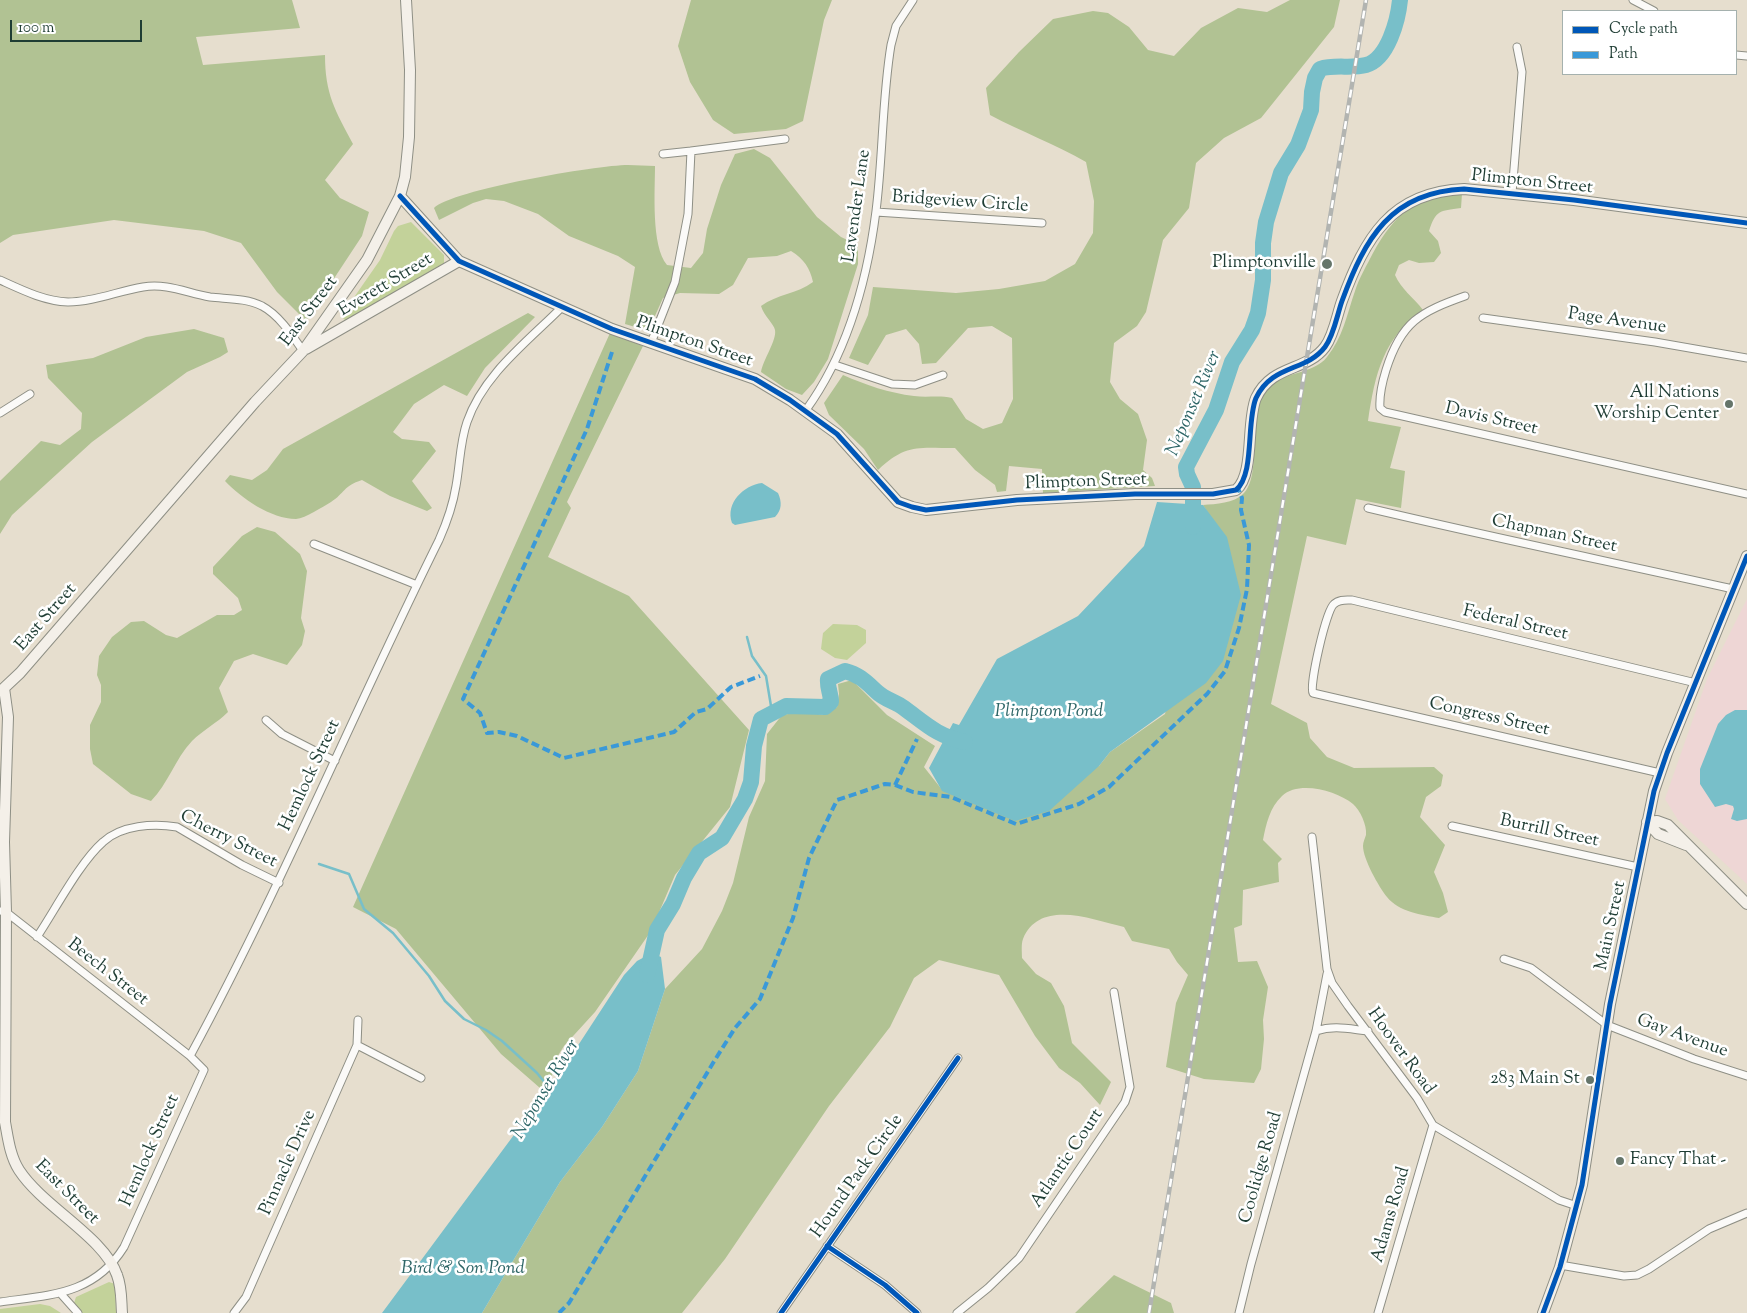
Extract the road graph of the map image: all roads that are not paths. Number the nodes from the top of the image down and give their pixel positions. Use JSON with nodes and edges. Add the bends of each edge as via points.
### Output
{"nodes":[{"id":1,"x":406,"y":0,"type":"edge"},
{"id":2,"x":913,"y":0,"type":"edge"},
{"id":3,"x":1633,"y":0,"type":"edge"},
{"id":4,"x":1652,"y":10,"type":"edge"},
{"id":5,"x":1517,"y":47,"type":"dead end"},
{"id":6,"x":784,"y":139,"type":"dead end"},
{"id":7,"x":691,"y":151,"type":"junction"},
{"id":8,"x":663,"y":154,"type":"dead end"},
{"id":9,"x":1512,"y":193,"type":"junction"},
{"id":10,"x":400,"y":196,"type":"junction"},
{"id":11,"x":876,"y":212,"type":"junction"},
{"id":12,"x":1042,"y":223,"type":"dead end"},
{"id":13,"x":1747,"y":223,"type":"edge"},
{"id":14,"x":459,"y":262,"type":"junction"},
{"id":15,"x":0,"y":280,"type":"edge"},
{"id":16,"x":1465,"y":296,"type":"dead end"},
{"id":17,"x":561,"y":308,"type":"junction"},
{"id":18,"x":1483,"y":318,"type":"dead end"},
{"id":19,"x":651,"y":343,"type":"junction"},
{"id":20,"x":303,"y":351,"type":"junction"},
{"id":21,"x":1747,"y":358,"type":"edge"},
{"id":22,"x":835,"y":365,"type":"junction"},
{"id":23,"x":943,"y":375,"type":"dead end"},
{"id":24,"x":30,"y":394,"type":"dead end"},
{"id":25,"x":806,"y":410,"type":"junction"},
{"id":26,"x":0,"y":413,"type":"edge"},
{"id":27,"x":1747,"y":494,"type":"edge"},
{"id":28,"x":1368,"y":508,"type":"dead end"},
{"id":29,"x":314,"y":544,"type":"dead end"},
{"id":30,"x":1747,"y":556,"type":"edge"},
{"id":31,"x":417,"y":585,"type":"junction"},
{"id":32,"x":1733,"y":589,"type":"junction"},
{"id":33,"x":1696,"y":683,"type":"junction"},
{"id":34,"x":2,"y":689,"type":"edge"},
{"id":35,"x":1312,"y":692,"type":"joint"},
{"id":36,"x":266,"y":720,"type":"dead end"},
{"id":37,"x":336,"y":761,"type":"junction"},
{"id":38,"x":1660,"y":773,"type":"junction"},
{"id":39,"x":1646,"y":822,"type":"junction"},
{"id":40,"x":1452,"y":826,"type":"dead end"},
{"id":41,"x":1312,"y":837,"type":"dead end"},
{"id":42,"x":1638,"y":867,"type":"junction"},
{"id":43,"x":279,"y":883,"type":"junction"},
{"id":44,"x":1747,"y":904,"type":"edge"},
{"id":45,"x":3,"y":912,"type":"edge"},
{"id":46,"x":37,"y":937,"type":"junction"},
{"id":47,"x":1504,"y":959,"type":"dead end"},
{"id":48,"x":1327,"y":969,"type":"junction"},
{"id":49,"x":1114,"y":992,"type":"dead end"},
{"id":50,"x":358,"y":1020,"type":"dead end"},
{"id":51,"x":1607,"y":1025,"type":"junction"},
{"id":52,"x":1316,"y":1031,"type":"junction"},
{"id":53,"x":1368,"y":1031,"type":"junction"},
{"id":54,"x":357,"y":1045,"type":"junction"},
{"id":55,"x":190,"y":1056,"type":"junction"},
{"id":56,"x":958,"y":1058,"type":"dead end"},
{"id":57,"x":1747,"y":1076,"type":"edge"},
{"id":58,"x":421,"y":1078,"type":"dead end"},
{"id":59,"x":1433,"y":1125,"type":"junction"},
{"id":60,"x":1577,"y":1206,"type":"junction"},
{"id":61,"x":1747,"y":1213,"type":"edge"},
{"id":62,"x":827,"y":1246,"type":"junction"},
{"id":63,"x":112,"y":1263,"type":"junction"},
{"id":64,"x":1560,"y":1265,"type":"junction"},
{"id":65,"x":61,"y":1294,"type":"junction"},
{"id":66,"x":0,"y":1302,"type":"edge"},
{"id":67,"x":78,"y":1313,"type":"edge"},
{"id":68,"x":122,"y":1313,"type":"edge"},
{"id":69,"x":234,"y":1313,"type":"edge"},
{"id":70,"x":781,"y":1313,"type":"edge"},
{"id":71,"x":917,"y":1313,"type":"edge"},
{"id":72,"x":957,"y":1313,"type":"edge"},
{"id":73,"x":1239,"y":1313,"type":"edge"},
{"id":74,"x":1378,"y":1313,"type":"edge"},
{"id":75,"x":1543,"y":1313,"type":"edge"}],
"edges":[{"from":1,"to":10,"type":"street","name":"East Street","via":[[409,137]]},
{"from":2,"to":11,"type":"street","name":"Lavender Lane","via":[[896,26],[889,58]]},
{"from":3,"to":4,"type":"street"},
{"from":5,"to":9,"type":"street","via":[[1522,72]]},
{"from":6,"to":7,"type":"street"},
{"from":7,"to":8,"type":"street"},
{"from":7,"to":19,"type":"street","via":[[688,214],[676,276]]},
{"from":9,"to":13,"type":"street","name":"Plimpton Street"},
{"from":9,"to":25,"type":"street","name":"Plimpton Street","via":[[1464,189],[1434,191],[1393,213],[1378,230],[1354,269],[1324,349],[1309,360],[1273,376],[1261,389],[1253,411],[1245,475],[1241,485],[1231,492],[1017,500],[926,510],[898,502],[837,434]]},
{"from":10,"to":14,"type":"street","name":"Plimpton Street"},
{"from":10,"to":20,"type":"street","name":"East Street","via":[[368,260]]},
{"from":11,"to":12,"type":"street","name":"Bridgeview Circle"},
{"from":11,"to":22,"type":"street","name":"Lavender Lane","via":[[854,317]]},
{"from":14,"to":17,"type":"street","name":"Plimpton Street"},
{"from":14,"to":20,"type":"street","name":"Everett Street"},
{"from":15,"to":20,"type":"street","via":[[38,297],[68,302],[160,286],[210,297],[250,301],[274,315]]},
{"from":16,"to":27,"type":"street","name":"Davis Street","via":[[1431,308],[1403,332],[1387,367],[1379,398],[1380,408],[1385,412]]},
{"from":17,"to":19,"type":"street","name":"Plimpton Street"},
{"from":17,"to":31,"type":"street","name":"Hemlock Street","via":[[481,393],[467,421],[449,517]]},
{"from":18,"to":21,"type":"street","name":"Page Avenue","via":[[1645,340]]},
{"from":19,"to":25,"type":"street","name":"Plimpton Street","via":[[755,379]]},
{"from":20,"to":34,"type":"street","name":"East Street","via":[[20,673]]},
{"from":22,"to":23,"type":"street","via":[[892,384],[915,385]]},
{"from":22,"to":25,"type":"street","name":"Lavender Lane"},
{"from":24,"to":26,"type":"street"},
{"from":28,"to":32,"type":"street","name":"Chapman Street"},
{"from":29,"to":31,"type":"street"},
{"from":30,"to":32,"type":"street","name":"Main Street"},
{"from":31,"to":37,"type":"street","name":"Hemlock Street"},
{"from":32,"to":33,"type":"street","name":"Main Street"},
{"from":33,"to":35,"type":"street","name":"Federal Street","via":[[1352,600],[1341,600],[1330,608]]},
{"from":33,"to":38,"type":"street","name":"Main Street"},
{"from":34,"to":45,"type":"street","name":"East Street","via":[[8,717]]},
{"from":35,"to":38,"type":"street","name":"Congress Street"},
{"from":36,"to":37,"type":"street","via":[[282,734]]},
{"from":37,"to":43,"type":"street","name":"Hemlock Street"},
{"from":38,"to":39,"type":"street","name":"Main Street"},
{"from":39,"to":42,"type":"street","name":"Main Street"},
{"from":39,"to":44,"type":"street","via":[[1658,834],[1686,845]]},
{"from":40,"to":42,"type":"street","name":"Burrill Street"},
{"from":41,"to":48,"type":"street","name":"Hoover Road"},
{"from":42,"to":51,"type":"street","name":"Main Street"},
{"from":43,"to":46,"type":"street","name":"Cherry Street","via":[[177,827],[130,828],[104,840],[92,854]]},
{"from":43,"to":55,"type":"street","name":"Hemlock Street"},
{"from":45,"to":46,"type":"street","name":"Beech Street"},
{"from":45,"to":63,"type":"street","name":"East Street","via":[[4,1093],[11,1152],[18,1168],[41,1196],[104,1252]]},
{"from":46,"to":55,"type":"street","name":"Beech Street"},
{"from":47,"to":51,"type":"street","name":"Gay Avenue","via":[[1531,968]]},
{"from":48,"to":52,"type":"street","name":"Coolidge Road"},
{"from":48,"to":53,"type":"street","name":"Hoover Road","via":[[1332,983]]},
{"from":49,"to":72,"type":"street","name":"Atlantic Court","via":[[1130,1087],[1125,1102],[1019,1258]]},
{"from":50,"to":54,"type":"street","name":"Pinnacle Drive"},
{"from":51,"to":57,"type":"street","name":"Gay Avenue"},
{"from":51,"to":60,"type":"street","name":"Main Street","via":[[1589,1150]]},
{"from":52,"to":53,"type":"street","via":[[1345,1027]]},
{"from":52,"to":73,"type":"street","name":"Coolidge Road"},
{"from":53,"to":59,"type":"street","name":"Hoover Road"},
{"from":54,"to":58,"type":"street"},
{"from":54,"to":69,"type":"street","name":"Pinnacle Drive","via":[[246,1297]]},
{"from":55,"to":63,"type":"street","name":"Hemlock Street","via":[[204,1070],[124,1247]]},
{"from":56,"to":62,"type":"street","name":"Hound Pack Circle"},
{"from":59,"to":60,"type":"street","name":"Hoover Road","via":[[1559,1200]]},
{"from":59,"to":74,"type":"street","name":"Adams Road"},
{"from":60,"to":64,"type":"street","name":"Main Street"},
{"from":61,"to":64,"type":"street","via":[[1709,1229],[1637,1275],[1624,1276]]},
{"from":62,"to":70,"type":"street","name":"Hound Pack Circle"},
{"from":62,"to":71,"type":"street","via":[[885,1285]]},
{"from":63,"to":65,"type":"street","via":[[98,1278]]},
{"from":63,"to":68,"type":"street","name":"East Street","via":[[121,1291]]},
{"from":64,"to":75,"type":"street","name":"Main Street"},
{"from":65,"to":66,"type":"street"},
{"from":65,"to":67,"type":"street"}]}
